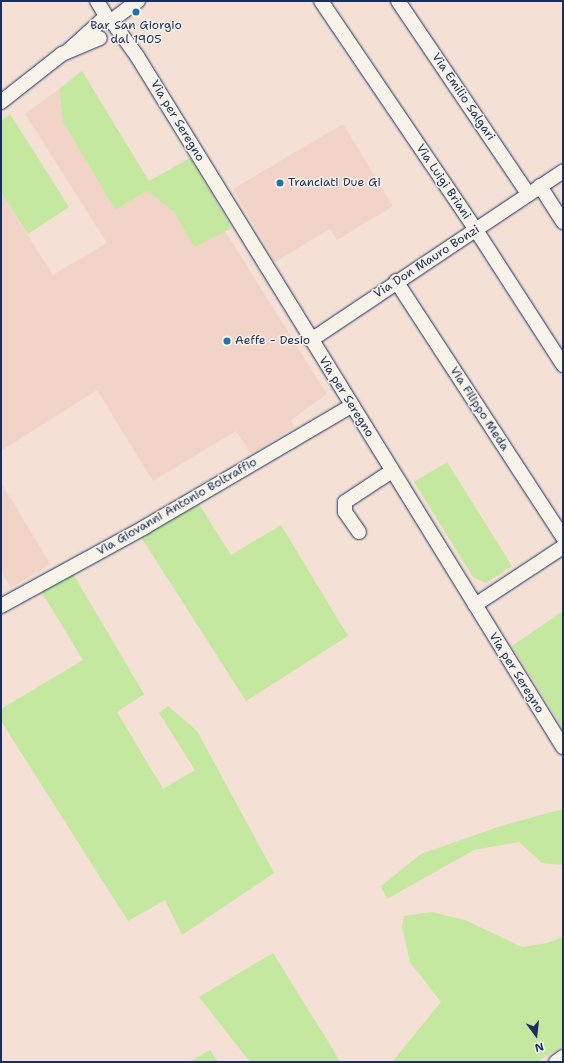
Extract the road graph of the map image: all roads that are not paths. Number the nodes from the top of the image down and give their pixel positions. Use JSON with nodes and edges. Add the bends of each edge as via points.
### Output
{"nodes":[{"id":1,"x":138,"y":1,"type":"edge"},
{"id":2,"x":321,"y":1,"type":"edge"},
{"id":3,"x":398,"y":1,"type":"edge"},
{"id":4,"x":98,"y":2,"type":"edge"},
{"id":5,"x":106,"y":27,"type":"junction"},
{"id":6,"x":4,"y":99,"type":"edge"},
{"id":7,"x":563,"y":171,"type":"edge"},
{"id":8,"x":540,"y":186,"type":"junction"},
{"id":9,"x":528,"y":194,"type":"junction"},
{"id":10,"x":563,"y":222,"type":"edge"},
{"id":11,"x":476,"y":230,"type":"junction"},
{"id":12,"x":396,"y":281,"type":"junction"},
{"id":13,"x":311,"y":340,"type":"junction"},
{"id":14,"x":563,"y":365,"type":"edge"},
{"id":15,"x":351,"y":406,"type":"junction"},
{"id":16,"x":392,"y":471,"type":"junction"},
{"id":17,"x":359,"y":532,"type":"dead end"},
{"id":18,"x":563,"y":537,"type":"edge"},
{"id":19,"x":563,"y":547,"type":"edge"},
{"id":20,"x":475,"y":605,"type":"junction"},
{"id":21,"x":1,"y":606,"type":"edge"},
{"id":22,"x":563,"y":747,"type":"edge"},
{"id":23,"x":563,"y":1057,"type":"edge"},
{"id":24,"x":556,"y":1062,"type":"edge"}],
"edges":[{"from":1,"to":5,"type":"street"},
{"from":2,"to":11,"type":"street","name":"Via Luigi Briani"},
{"from":3,"to":9,"type":"street","name":"Via Emilio Salgari"},
{"from":4,"to":5,"type":"street","name":"Via per Seregno"},
{"from":5,"to":6,"type":"street","via":[[69,50]]},
{"from":5,"to":13,"type":"street","name":"Via per Seregno","via":[[130,46]]},
{"from":7,"to":8,"type":"street","name":"Via Don Mauro Bonzi"},
{"from":8,"to":9,"type":"street","name":"Via Don Mauro Bonzi"},
{"from":8,"to":10,"type":"street"},
{"from":9,"to":11,"type":"street","name":"Via Don Mauro Bonzi"},
{"from":11,"to":12,"type":"street","name":"Via Don Mauro Bonzi"},
{"from":11,"to":14,"type":"street","name":"Via Luigi Briani"},
{"from":12,"to":13,"type":"street","name":"Via Don Mauro Bonzi"},
{"from":12,"to":18,"type":"street","name":"Via Filippo Meda"},
{"from":13,"to":15,"type":"street","name":"Via per Seregno"},
{"from":15,"to":16,"type":"street","name":"Via per Seregno"},
{"from":15,"to":21,"type":"street","name":"Via Giovanni Antonio Boltraffio","via":[[151,523]]},
{"from":16,"to":17,"type":"street","via":[[345,502],[346,512]]},
{"from":16,"to":20,"type":"street","name":"Via per Seregno"},
{"from":19,"to":20,"type":"street"},
{"from":20,"to":22,"type":"street","name":"Via per Seregno"},
{"from":23,"to":24,"type":"street"}]}
